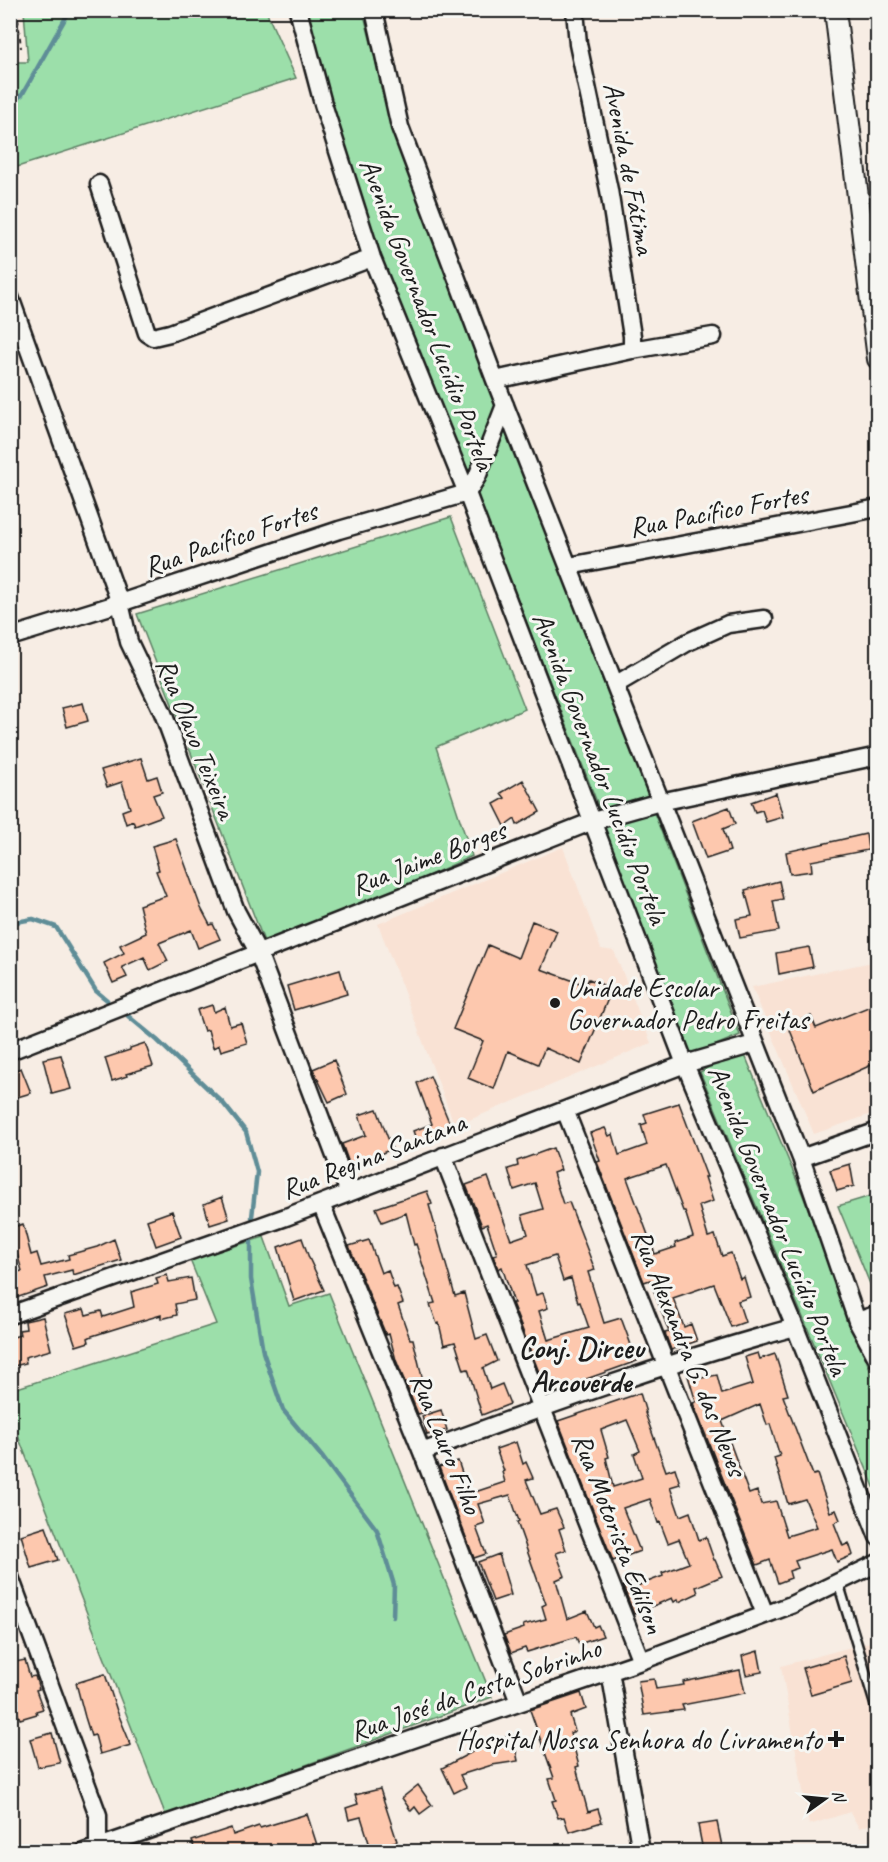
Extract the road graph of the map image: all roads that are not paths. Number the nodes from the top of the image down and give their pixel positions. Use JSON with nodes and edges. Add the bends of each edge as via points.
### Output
{"nodes":[{"id":1,"x":298,"y":10,"type":"edge"},
{"id":2,"x":374,"y":10,"type":"edge"},
{"id":3,"x":575,"y":10,"type":"edge"},
{"id":4,"x":835,"y":10,"type":"edge"},
{"id":5,"x":99,"y":184,"type":"dead end"},
{"id":6,"x":372,"y":258,"type":"junction"},
{"id":7,"x":10,"y":297,"type":"edge"},
{"id":8,"x":713,"y":336,"type":"dead end"},
{"id":9,"x":632,"y":343,"type":"junction"},
{"id":10,"x":878,"y":359,"type":"edge"},
{"id":11,"x":495,"y":380,"type":"junction"},
{"id":12,"x":505,"y":405,"type":"junction"},
{"id":13,"x":467,"y":493,"type":"junction"},
{"id":14,"x":878,"y":508,"type":"edge"},
{"id":15,"x":569,"y":566,"type":"junction"},
{"id":16,"x":120,"y":603,"type":"junction"},
{"id":17,"x":764,"y":619,"type":"dead end"},
{"id":18,"x":10,"y":637,"type":"edge"},
{"id":19,"x":615,"y":685,"type":"junction"},
{"id":20,"x":878,"y":756,"type":"edge"},
{"id":21,"x":660,"y":802,"type":"junction"},
{"id":22,"x":593,"y":821,"type":"junction"},
{"id":23,"x":258,"y":952,"type":"junction"},
{"id":24,"x":754,"y":1044,"type":"junction"},
{"id":25,"x":10,"y":1051,"type":"edge"},
{"id":26,"x":685,"y":1064,"type":"junction"},
{"id":27,"x":565,"y":1110,"type":"junction"},
{"id":28,"x":878,"y":1131,"type":"edge"},
{"id":29,"x":443,"y":1156,"type":"junction"},
{"id":30,"x":801,"y":1158,"type":"junction"},
{"id":31,"x":349,"y":1193,"type":"junction"},
{"id":32,"x":321,"y":1204,"type":"junction"},
{"id":33,"x":878,"y":1314,"type":"edge"},
{"id":34,"x":10,"y":1315,"type":"edge"},
{"id":35,"x":857,"y":1322,"type":"junction"},
{"id":36,"x":795,"y":1327,"type":"junction"},
{"id":37,"x":878,"y":1360,"type":"edge"},
{"id":38,"x":665,"y":1365,"type":"junction"},
{"id":39,"x":541,"y":1408,"type":"junction"},
{"id":40,"x":422,"y":1452,"type":"junction"},
{"id":41,"x":878,"y":1537,"type":"edge"},
{"id":42,"x":878,"y":1563,"type":"edge"},
{"id":43,"x":10,"y":1577,"type":"edge"},
{"id":44,"x":838,"y":1582,"type":"junction"},
{"id":45,"x":765,"y":1614,"type":"junction"},
{"id":46,"x":641,"y":1661,"type":"junction"},
{"id":47,"x":610,"y":1671,"type":"junction"},
{"id":48,"x":519,"y":1702,"type":"junction"},
{"id":49,"x":878,"y":1714,"type":"edge"},
{"id":50,"x":98,"y":1815,"type":"junction"},
{"id":51,"x":124,"y":1838,"type":"junction"},
{"id":52,"x":90,"y":1850,"type":"edge"},
{"id":53,"x":641,"y":1851,"type":"edge"}],
"edges":[{"from":1,"to":6,"type":"street","name":"Avenida Governador Lucídio Portela"},
{"from":2,"to":11,"type":"street","name":"Avenida Governador Lucídio Portela","via":[[400,127]]},
{"from":3,"to":9,"type":"street","name":"Avenida de Fátima","via":[[578,44],[609,190]]},
{"from":4,"to":10,"type":"street"},
{"from":5,"to":6,"type":"street","via":[[147,333],[153,337]]},
{"from":6,"to":13,"type":"street","name":"Avenida Governador Lucídio Portela"},
{"from":7,"to":16,"type":"street","name":"Rua Olavo Teixeira"},
{"from":8,"to":9,"type":"street"},
{"from":9,"to":11,"type":"street"},
{"from":11,"to":12,"type":"street","name":"Avenida Governador Lucídio Portela"},
{"from":12,"to":13,"type":"street"},
{"from":12,"to":15,"type":"street","name":"Avenida Governador Lucídio Portela"},
{"from":13,"to":16,"type":"street","name":"Rua Pacífico Fortes","via":[[339,530]]},
{"from":13,"to":22,"type":"street","name":"Avenida Governador Lucídio Portela"},
{"from":14,"to":15,"type":"street","name":"Rua Pacífico Fortes"},
{"from":15,"to":19,"type":"street","name":"Avenida Governador Lucídio Portela"},
{"from":16,"to":18,"type":"street","name":"Rua Pacífico Fortes"},
{"from":16,"to":23,"type":"street","name":"Rua Olavo Teixeira","via":[[129,642],[163,713],[236,912]]},
{"from":17,"to":19,"type":"street","via":[[728,624],[688,642]]},
{"from":19,"to":21,"type":"street","name":"Avenida Governador Lucídio Portela"},
{"from":20,"to":21,"type":"street","name":"Rua Jaime Borges"},
{"from":21,"to":22,"type":"street","name":"Rua Jaime Borges"},
{"from":21,"to":24,"type":"street","name":"Avenida Governador Lucídio Portela"},
{"from":22,"to":23,"type":"street","name":"Rua Jaime Borges"},
{"from":22,"to":26,"type":"street","name":"Avenida Governador Lucídio Portela"},
{"from":23,"to":25,"type":"street","name":"Rua Jaime Borges"},
{"from":23,"to":31,"type":"street","name":"Rua Olavo Teixeira"},
{"from":24,"to":26,"type":"street","name":"Rua Regina Santana"},
{"from":24,"to":30,"type":"street","name":"Avenida Governador Lucídio Portela"},
{"from":26,"to":27,"type":"street","name":"Rua Regina Santana"},
{"from":26,"to":36,"type":"street","name":"Avenida Governador Lucídio Portela"},
{"from":27,"to":29,"type":"street","name":"Rua Regina Santana"},
{"from":27,"to":38,"type":"street","name":"Rua Alexandra G. das Neves"},
{"from":28,"to":30,"type":"street"},
{"from":29,"to":31,"type":"street","name":"Rua Regina Santana"},
{"from":29,"to":39,"type":"street","name":"Rua Motorista Edilson"},
{"from":30,"to":35,"type":"street","name":"Avenida Governador Lucídio Portela"},
{"from":31,"to":32,"type":"street","name":"Rua Regina Santana"},
{"from":32,"to":34,"type":"street","name":"Rua Regina Santana"},
{"from":32,"to":40,"type":"street","name":"Rua Lauro Filho"},
{"from":33,"to":35,"type":"street"},
{"from":35,"to":37,"type":"street","name":"Avenida Governador Lucídio Portela"},
{"from":36,"to":38,"type":"street"},
{"from":36,"to":41,"type":"street","name":"Avenida Governador Lucídio Portela"},
{"from":38,"to":39,"type":"street"},
{"from":38,"to":45,"type":"street","name":"Rua Alexandra G. das Neves"},
{"from":39,"to":40,"type":"street"},
{"from":39,"to":46,"type":"street","name":"Rua Motorista Edilson"},
{"from":40,"to":48,"type":"street","name":"Rua Lauro Filho"},
{"from":42,"to":44,"type":"street","name":"Rua José da Costa Sobrinho"},
{"from":43,"to":50,"type":"street"},
{"from":44,"to":45,"type":"street","name":"Rua José da Costa Sobrinho"},
{"from":44,"to":49,"type":"lane"},
{"from":45,"to":46,"type":"street","name":"Rua José da Costa Sobrinho"},
{"from":46,"to":47,"type":"street","name":"Rua José da Costa Sobrinho"},
{"from":47,"to":48,"type":"street","name":"Rua José da Costa Sobrinho"},
{"from":47,"to":53,"type":"street"},
{"from":48,"to":51,"type":"street","name":"Rua José da Costa Sobrinho"},
{"from":50,"to":51,"type":"street"},
{"from":50,"to":52,"type":"street"},
{"from":51,"to":52,"type":"street","name":"Rua José da Costa Sobrinho"}]}
